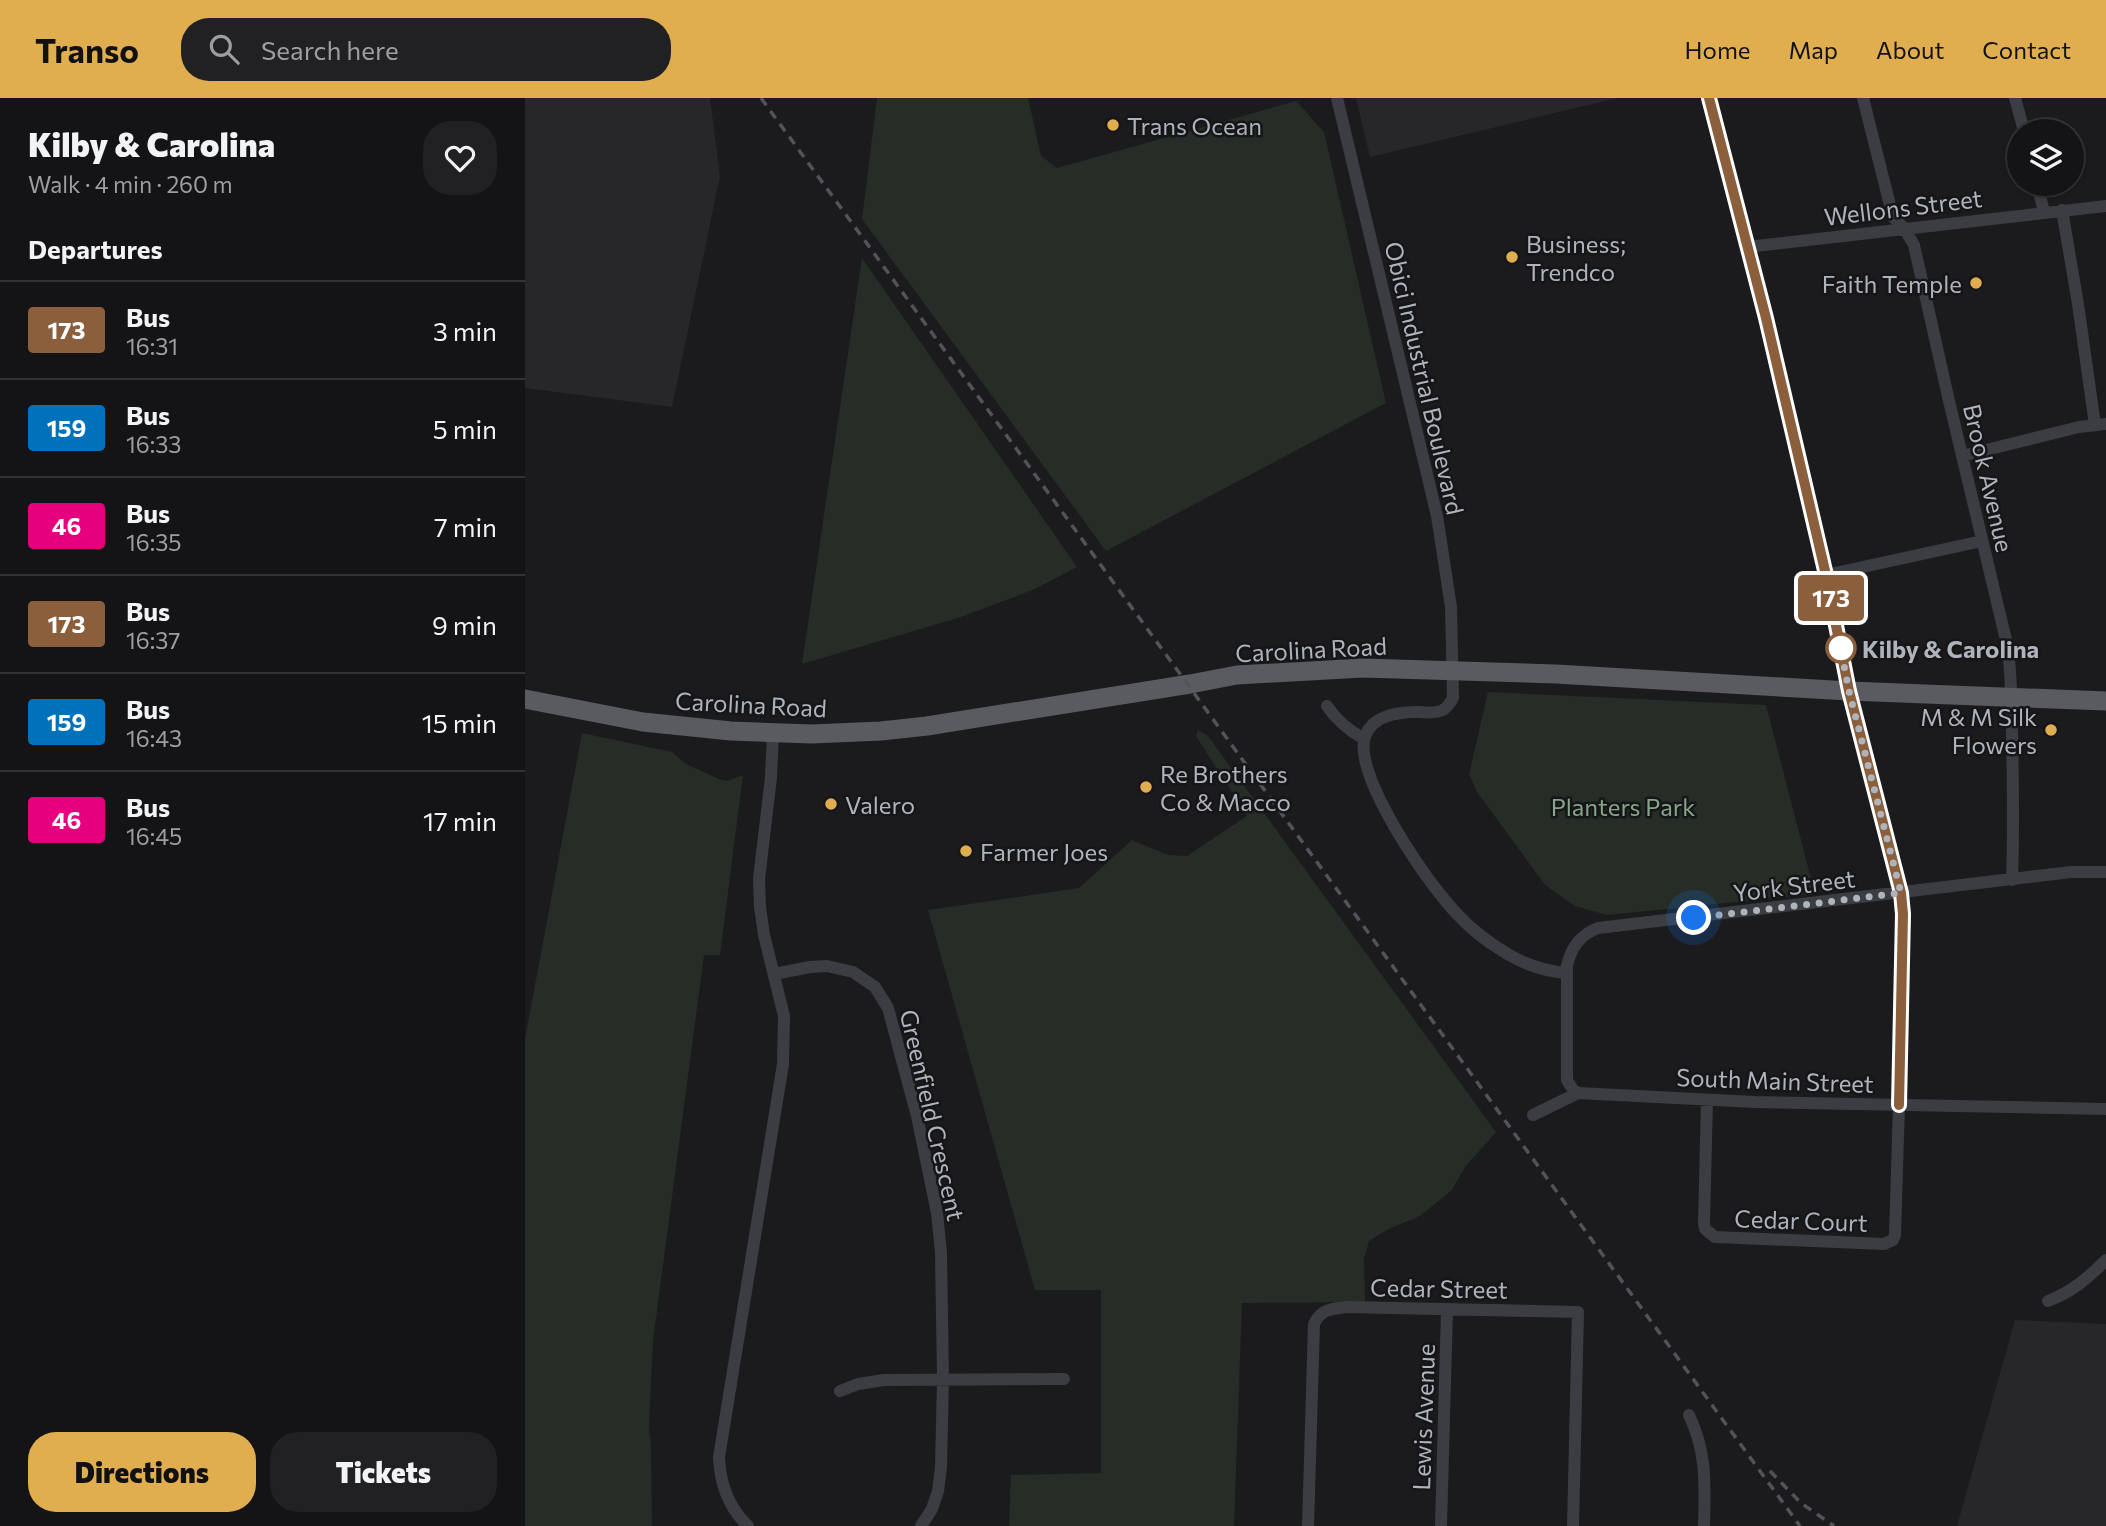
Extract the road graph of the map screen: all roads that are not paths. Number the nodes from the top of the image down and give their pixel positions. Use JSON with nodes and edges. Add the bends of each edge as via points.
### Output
{"nodes":[{"id":1,"x":1336,"y":98,"type":"edge"},
{"id":2,"x":1709,"y":98,"type":"edge"},
{"id":3,"x":1863,"y":98,"type":"edge"},
{"id":4,"x":2015,"y":98,"type":"edge"},
{"id":5,"x":2021,"y":119,"type":"edge"},
{"id":6,"x":2040,"y":196,"type":"edge"},
{"id":7,"x":2103,"y":209,"type":"edge"},
{"id":8,"x":2062,"y":210,"type":"junction"},
{"id":9,"x":2044,"y":212,"type":"junction"},
{"id":10,"x":1904,"y":228,"type":"junction"},
{"id":11,"x":1747,"y":247,"type":"junction"},
{"id":12,"x":2101,"y":424,"type":"edge"},
{"id":13,"x":1962,"y":456,"type":"junction"},
{"id":14,"x":1982,"y":541,"type":"junction"},
{"id":15,"x":1826,"y":575,"type":"junction"},
{"id":16,"x":1453,"y":670,"type":"junction"},
{"id":17,"x":1849,"y":691,"type":"junction"},
{"id":18,"x":2011,"y":698,"type":"junction"},
{"id":19,"x":525,"y":699,"type":"edge"},
{"id":20,"x":2106,"y":701,"type":"edge"},
{"id":21,"x":1327,"y":706,"type":"dead end"},
{"id":22,"x":773,"y":733,"type":"junction"},
{"id":23,"x":1364,"y":739,"type":"junction"},
{"id":24,"x":2106,"y":872,"type":"edge"},
{"id":25,"x":2012,"y":880,"type":"junction"},
{"id":26,"x":1901,"y":893,"type":"junction"},
{"id":27,"x":1567,"y":973,"type":"junction"},
{"id":28,"x":774,"y":974,"type":"junction"},
{"id":29,"x":1579,"y":1094,"type":"junction"},
{"id":30,"x":1707,"y":1100,"type":"junction"},
{"id":31,"x":1899,"y":1105,"type":"junction"},
{"id":32,"x":2106,"y":1109,"type":"edge"},
{"id":33,"x":1533,"y":1115,"type":"dead end"},
{"id":34,"x":2106,"y":1260,"type":"edge"},
{"id":35,"x":2048,"y":1301,"type":"dead end"},
{"id":36,"x":1447,"y":1310,"type":"junction"},
{"id":37,"x":1063,"y":1379,"type":"dead end"},
{"id":38,"x":943,"y":1380,"type":"junction"},
{"id":39,"x":840,"y":1391,"type":"dead end"},
{"id":40,"x":1689,"y":1415,"type":"dead end"},
{"id":41,"x":748,"y":1526,"type":"edge"},
{"id":42,"x":921,"y":1526,"type":"edge"},
{"id":43,"x":1308,"y":1526,"type":"edge"},
{"id":44,"x":1441,"y":1526,"type":"edge"},
{"id":45,"x":1573,"y":1526,"type":"edge"},
{"id":46,"x":1704,"y":1526,"type":"edge"}],
"edges":[{"from":1,"to":16,"type":"street","name":"Obici Industrial Boulevard","via":[[1437,516],[1451,607]]},
{"from":2,"to":11,"type":"street"},
{"from":3,"to":10,"type":"street","name":"Brook Avenue","via":[[1893,217]]},
{"from":4,"to":5,"type":"street"},
{"from":6,"to":9,"type":"street"},
{"from":7,"to":8,"type":"street","name":"Wellons Street"},
{"from":8,"to":9,"type":"street","name":"Wellons Street"},
{"from":8,"to":12,"type":"street"},
{"from":9,"to":10,"type":"street","name":"Wellons Street"},
{"from":10,"to":11,"type":"street","name":"Wellons Street"},
{"from":10,"to":13,"type":"street","name":"Brook Avenue","via":[[1914,245]]},
{"from":11,"to":15,"type":"street"},
{"from":12,"to":13,"type":"street"},
{"from":13,"to":14,"type":"street","name":"Brook Avenue"},
{"from":14,"to":15,"type":"street"},
{"from":14,"to":18,"type":"street","name":"Brook Avenue","via":[[2007,644]]},
{"from":15,"to":17,"type":"street"},
{"from":16,"to":17,"type":"main road","name":"Carolina Road"},
{"from":16,"to":22,"type":"main road","name":"Carolina Road","via":[[1363,668],[1237,675],[927,726]]},
{"from":16,"to":23,"type":"street","name":"Obici Industrial Boulevard","via":[[1453,698],[1446,708],[1382,718]]},
{"from":17,"to":18,"type":"main road","name":"Carolina Road"},
{"from":17,"to":26,"type":"street"},
{"from":18,"to":20,"type":"main road","name":"Carolina Road"},
{"from":18,"to":25,"type":"street","name":"Brook Avenue"},
{"from":19,"to":22,"type":"main road","name":"Carolina Road","via":[[643,722]]},
{"from":21,"to":23,"type":"street","via":[[1346,729]]},
{"from":22,"to":28,"type":"street","via":[[759,878],[764,935]]},
{"from":23,"to":27,"type":"street","via":[[1369,773],[1382,805],[1458,915],[1520,962]]},
{"from":24,"to":25,"type":"street","name":"York Street"},
{"from":25,"to":26,"type":"street","name":"York Street"},
{"from":26,"to":27,"type":"street","name":"York Street","via":[[1598,928],[1573,948]]},
{"from":26,"to":31,"type":"street"},
{"from":27,"to":29,"type":"street","via":[[1567,1080]]},
{"from":28,"to":38,"type":"street","name":"Greenfield Crescent","via":[[827,966],[853,971],[875,987],[888,1008],[937,1213]]},
{"from":28,"to":41,"type":"street","via":[[784,1016],[783,1064],[719,1457],[724,1491]]},
{"from":29,"to":30,"type":"street","name":"South Main Street"},
{"from":29,"to":33,"type":"street","name":"South Main Street"},
{"from":30,"to":31,"type":"street","name":"South Main Street"},
{"from":30,"to":31,"type":"street","name":"Cedar Court","via":[[1704,1223],[1708,1233],[1715,1237],[1884,1244],[1895,1235]]},
{"from":31,"to":32,"type":"street","name":"South Main Street"},
{"from":34,"to":35,"type":"street","via":[[2078,1286]]},
{"from":36,"to":43,"type":"street","name":"Cedar Street","via":[[1328,1309],[1317,1317]]},
{"from":36,"to":44,"type":"street","name":"Lewis Avenue"},
{"from":36,"to":45,"type":"street","name":"Cedar Street","via":[[1578,1312]]},
{"from":37,"to":38,"type":"street"},
{"from":38,"to":39,"type":"street","via":[[877,1380]]},
{"from":38,"to":42,"type":"street","name":"Greenfield Crescent","via":[[941,1467],[932,1509]]},
{"from":40,"to":46,"type":"street","via":[[1703,1457]]}]}
